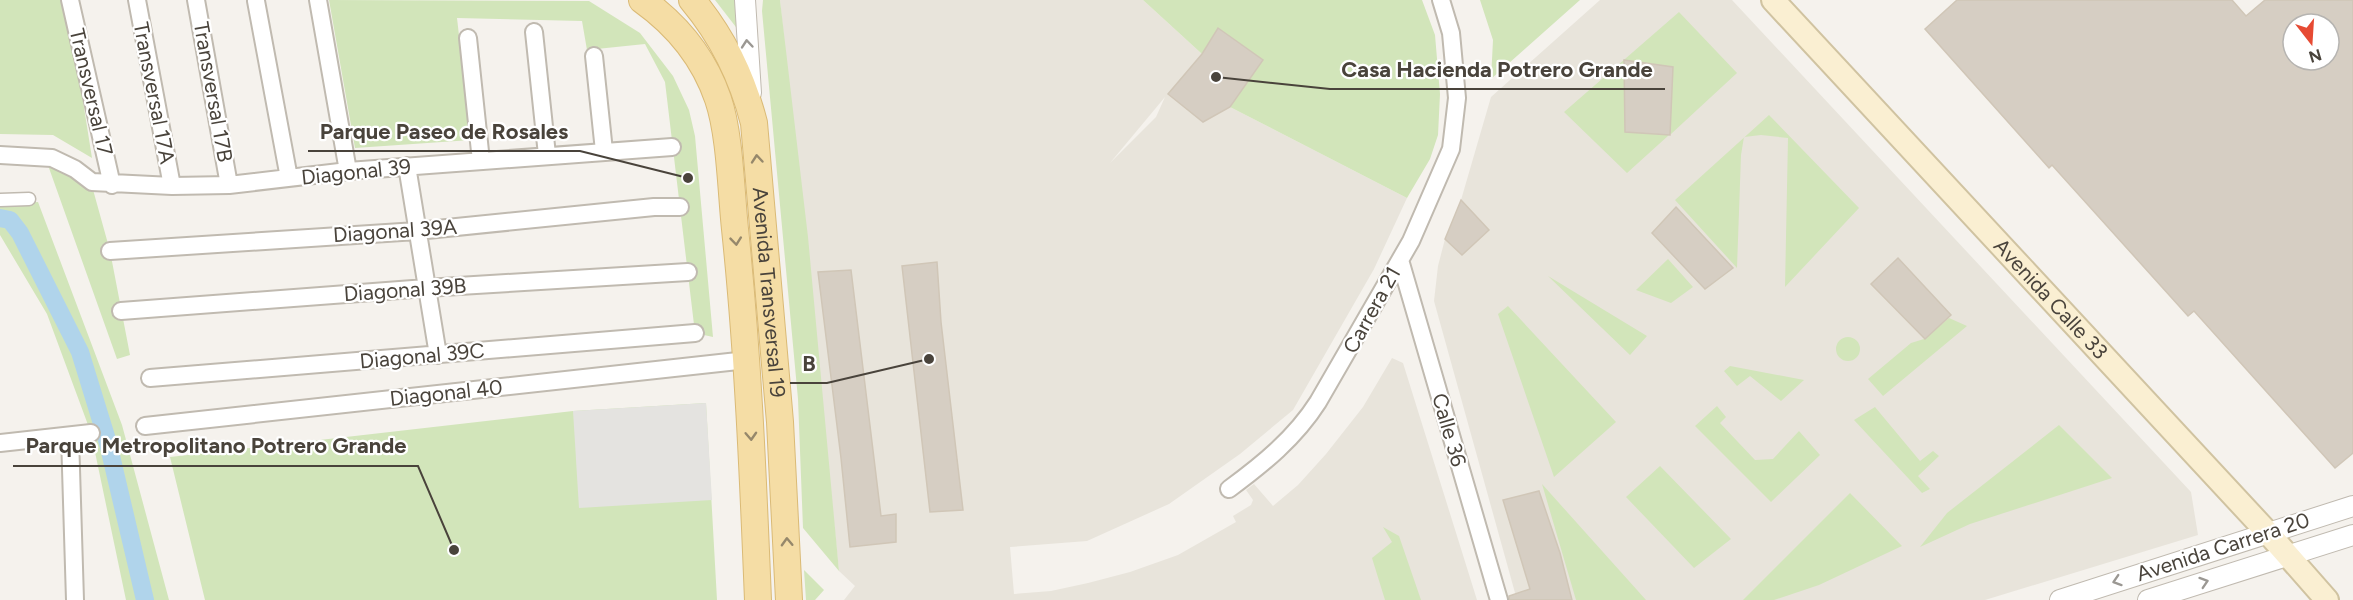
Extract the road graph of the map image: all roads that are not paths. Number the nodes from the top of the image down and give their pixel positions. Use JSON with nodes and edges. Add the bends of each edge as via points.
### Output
{"nodes":[{"id":1,"x":70,"y":0,"type":"edge"},
{"id":2,"x":137,"y":0,"type":"edge"},
{"id":3,"x":196,"y":0,"type":"edge"},
{"id":4,"x":318,"y":0,"type":"edge"},
{"id":5,"x":642,"y":0,"type":"edge"},
{"id":6,"x":692,"y":0,"type":"edge"},
{"id":7,"x":745,"y":0,"type":"edge"},
{"id":8,"x":1441,"y":0,"type":"edge"},
{"id":9,"x":1773,"y":0,"type":"edge"},
{"id":10,"x":256,"y":1,"type":"edge"},
{"id":11,"x":534,"y":32,"type":"dead end"},
{"id":12,"x":468,"y":38,"type":"dead end"},
{"id":13,"x":594,"y":56,"type":"dead end"},
{"id":14,"x":754,"y":123,"type":"junction"},
{"id":15,"x":672,"y":147,"type":"dead end"},
{"id":16,"x":604,"y":151,"type":"junction"},
{"id":17,"x":0,"y":155,"type":"edge"},
{"id":18,"x":547,"y":155,"type":"junction"},
{"id":19,"x":481,"y":161,"type":"junction"},
{"id":20,"x":407,"y":166,"type":"junction"},
{"id":21,"x":348,"y":171,"type":"junction"},
{"id":22,"x":290,"y":178,"type":"junction"},
{"id":23,"x":112,"y":185,"type":"junction"},
{"id":24,"x":229,"y":185,"type":"junction"},
{"id":25,"x":172,"y":186,"type":"junction"},
{"id":26,"x":29,"y":199,"type":"dead end"},
{"id":27,"x":0,"y":200,"type":"edge"},
{"id":28,"x":680,"y":207,"type":"dead end"},
{"id":29,"x":417,"y":231,"type":"junction"},
{"id":30,"x":110,"y":251,"type":"dead end"},
{"id":31,"x":1400,"y":260,"type":"junction"},
{"id":32,"x":688,"y":272,"type":"dead end"},
{"id":33,"x":426,"y":288,"type":"junction"},
{"id":34,"x":121,"y":311,"type":"dead end"},
{"id":35,"x":695,"y":333,"type":"dead end"},
{"id":36,"x":438,"y":355,"type":"junction"},
{"id":37,"x":747,"y":360,"type":"junction"},
{"id":38,"x":150,"y":378,"type":"dead end"},
{"id":39,"x":145,"y":426,"type":"dead end"},
{"id":40,"x":91,"y":433,"type":"dead end"},
{"id":41,"x":70,"y":435,"type":"junction"},
{"id":42,"x":0,"y":443,"type":"edge"},
{"id":43,"x":1229,"y":489,"type":"dead end"},
{"id":44,"x":2353,"y":506,"type":"edge"},
{"id":45,"x":2268,"y":533,"type":"junction"},
{"id":46,"x":2353,"y":536,"type":"edge"},
{"id":47,"x":2288,"y":555,"type":"junction"},
{"id":48,"x":75,"y":600,"type":"edge"},
{"id":49,"x":758,"y":600,"type":"edge"},
{"id":50,"x":789,"y":600,"type":"edge"},
{"id":51,"x":1499,"y":600,"type":"edge"},
{"id":52,"x":2060,"y":600,"type":"edge"},
{"id":53,"x":2148,"y":600,"type":"edge"},
{"id":54,"x":2327,"y":600,"type":"edge"}],
"edges":[{"from":1,"to":23,"type":"street","name":"Transversal 17"},
{"from":2,"to":25,"type":"street","name":"Transversal 17A"},
{"from":3,"to":24,"type":"street","name":"Transversal 17B"},
{"from":4,"to":21,"type":"street"},
{"from":5,"to":37,"type":"main road","name":"Avenida Transversal 19","one_way":true,"via":[[684,38],[711,81],[723,120]]},
{"from":6,"to":14,"type":"main road","name":"Avenida Transversal 19","via":[[728,50],[746,91]]},
{"from":14,"to":7,"type":"street","one_way":true},
{"from":8,"to":31,"type":"street","name":"Carrera 21","via":[[1451,33],[1457,98],[1451,149]]},
{"from":9,"to":45,"type":"main road","name":"Avenida Calle 33"},
{"from":10,"to":22,"type":"street"},
{"from":11,"to":18,"type":"street"},
{"from":12,"to":19,"type":"street"},
{"from":13,"to":16,"type":"street"},
{"from":50,"to":14,"type":"main road","name":"Avenida Transversal 19","one_way":true,"via":[[780,422]]},
{"from":15,"to":16,"type":"street","name":"Diagonal 39"},
{"from":16,"to":18,"type":"street","name":"Diagonal 39"},
{"from":17,"to":23,"type":"street","name":"Diagonal 39","via":[[52,158],[92,182]]},
{"from":18,"to":19,"type":"street","name":"Diagonal 39"},
{"from":19,"to":20,"type":"street","name":"Diagonal 39"},
{"from":20,"to":21,"type":"street","name":"Diagonal 39"},
{"from":20,"to":29,"type":"street"},
{"from":21,"to":22,"type":"street","name":"Diagonal 39"},
{"from":22,"to":24,"type":"street","name":"Diagonal 39"},
{"from":23,"to":25,"type":"street","name":"Diagonal 39"},
{"from":24,"to":25,"type":"street","name":"Diagonal 39"},
{"from":26,"to":27,"type":"street"},
{"from":28,"to":29,"type":"street","name":"Diagonal 39A"},
{"from":29,"to":30,"type":"street","name":"Diagonal 39A"},
{"from":29,"to":33,"type":"street"},
{"from":31,"to":43,"type":"street","name":"Carrera 21","via":[[1308,418],[1281,447]]},
{"from":31,"to":51,"type":"street","name":"Calle 36"},
{"from":32,"to":33,"type":"street","name":"Diagonal 39B"},
{"from":33,"to":34,"type":"street","name":"Diagonal 39B"},
{"from":33,"to":36,"type":"street"},
{"from":35,"to":36,"type":"street","name":"Diagonal 39C"},
{"from":36,"to":38,"type":"street","name":"Diagonal 39C"},
{"from":37,"to":39,"type":"street","name":"Diagonal 40"},
{"from":37,"to":49,"type":"main road","name":"Avenida Transversal 19","one_way":true},
{"from":40,"to":41,"type":"street"},
{"from":41,"to":42,"type":"street"},
{"from":41,"to":48,"type":"street"},
{"from":44,"to":45,"type":"street","name":"Avenida Carrera 20"},
{"from":45,"to":47,"type":"main road","name":"Avenida Calle 33"},
{"from":45,"to":52,"type":"street","name":"Avenida Carrera 20","one_way":true},
{"from":46,"to":47,"type":"street","name":"Avenida Carrera 20"},
{"from":53,"to":47,"type":"street","name":"Avenida Carrera 20","one_way":true},
{"from":47,"to":54,"type":"main road","name":"Avenida Calle 33"}]}
